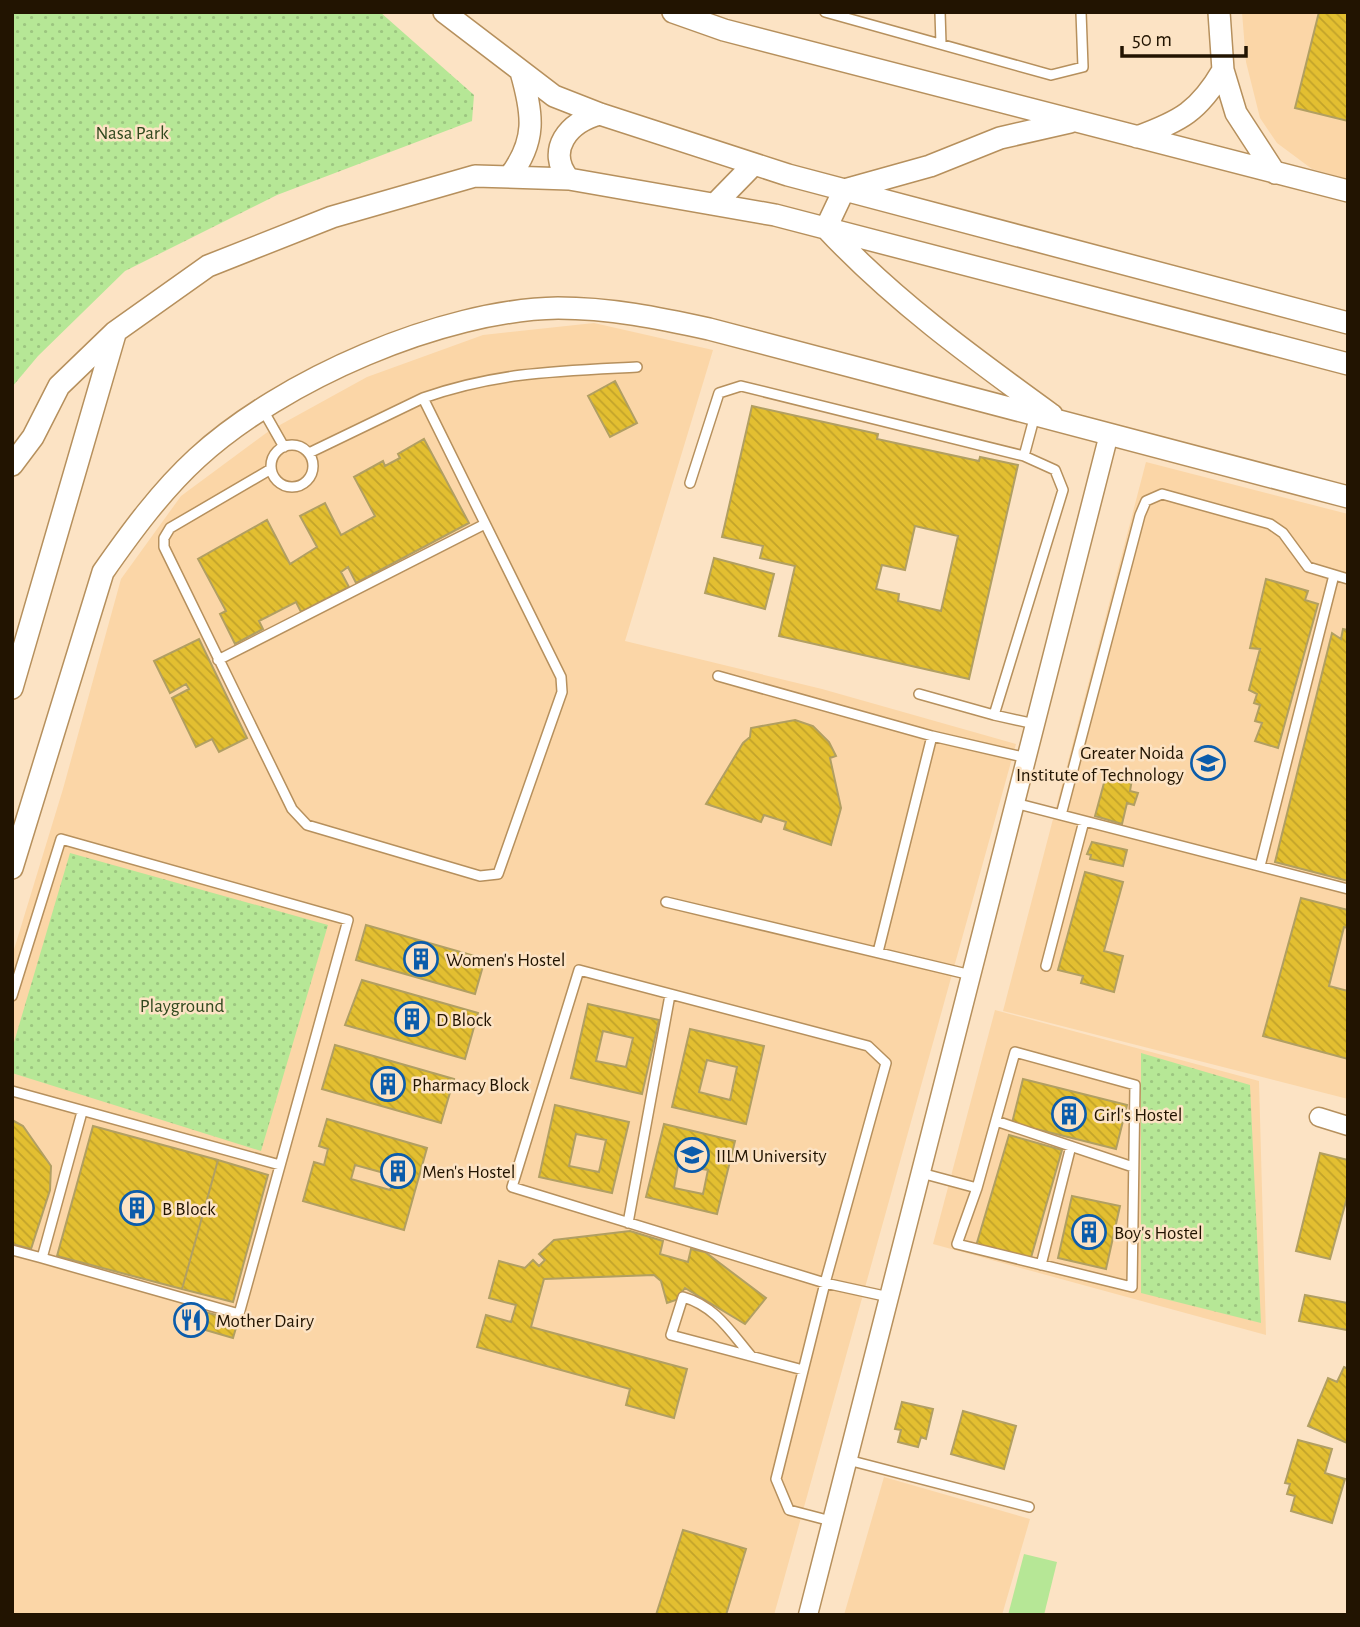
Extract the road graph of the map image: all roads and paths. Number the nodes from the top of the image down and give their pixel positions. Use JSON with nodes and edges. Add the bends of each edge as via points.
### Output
{"nodes":[{"id":1,"x":444,"y":12,"type":"edge"},
{"id":2,"x":673,"y":12,"type":"edge"},
{"id":3,"x":825,"y":12,"type":"edge"},
{"id":4,"x":940,"y":12,"type":"edge"},
{"id":5,"x":1081,"y":12,"type":"edge"},
{"id":6,"x":1219,"y":12,"type":"edge"},
{"id":7,"x":941,"y":44,"type":"junction"},
{"id":8,"x":1223,"y":70,"type":"junction"},
{"id":9,"x":521,"y":72,"type":"junction"},
{"id":10,"x":600,"y":114,"type":"junction"},
{"id":11,"x":1075,"y":121,"type":"junction"},
{"id":12,"x":1137,"y":137,"type":"junction"},
{"id":13,"x":754,"y":164,"type":"junction"},
{"id":14,"x":1275,"y":173,"type":"junction"},
{"id":15,"x":509,"y":177,"type":"junction"},
{"id":16,"x":569,"y":179,"type":"junction"},
{"id":17,"x":844,"y":190,"type":"junction"},
{"id":18,"x":1348,"y":191,"type":"edge"},
{"id":19,"x":715,"y":204,"type":"junction"},
{"id":20,"x":826,"y":228,"type":"junction"},
{"id":21,"x":1274,"y":303,"type":"junction"},
{"id":22,"x":1348,"y":309,"type":"edge"},
{"id":23,"x":1348,"y":323,"type":"edge"},
{"id":24,"x":115,"y":332,"type":"junction"},
{"id":25,"x":1263,"y":342,"type":"junction"},
{"id":26,"x":1348,"y":364,"type":"edge"},
{"id":27,"x":637,"y":367,"type":"dead end"},
{"id":28,"x":1348,"y":379,"type":"edge"},
{"id":29,"x":423,"y":398,"type":"junction"},
{"id":30,"x":262,"y":410,"type":"junction"},
{"id":31,"x":1035,"y":415,"type":"junction"},
{"id":32,"x":1062,"y":422,"type":"junction"},
{"id":33,"x":1109,"y":434,"type":"junction"},
{"id":34,"x":284,"y":447,"type":"junction"},
{"id":35,"x":309,"y":453,"type":"junction"},
{"id":36,"x":1024,"y":456,"type":"junction"},
{"id":37,"x":12,"y":465,"type":"edge"},
{"id":38,"x":271,"y":469,"type":"junction"},
{"id":39,"x":690,"y":483,"type":"dead end"},
{"id":40,"x":1348,"y":497,"type":"edge"},
{"id":41,"x":485,"y":524,"type":"junction"},
{"id":42,"x":1334,"y":575,"type":"junction"},
{"id":43,"x":1348,"y":579,"type":"edge"},
{"id":44,"x":218,"y":660,"type":"junction"},
{"id":45,"x":718,"y":676,"type":"dead end"},
{"id":46,"x":12,"y":688,"type":"edge"},
{"id":47,"x":919,"y":694,"type":"dead end"},
{"id":48,"x":994,"y":715,"type":"junction"},
{"id":49,"x":1035,"y":724,"type":"junction"},
{"id":50,"x":932,"y":736,"type":"junction"},
{"id":51,"x":1027,"y":758,"type":"junction"},
{"id":52,"x":1015,"y":803,"type":"junction"},
{"id":53,"x":1061,"y":815,"type":"junction"},
{"id":54,"x":1084,"y":821,"type":"junction"},
{"id":55,"x":1260,"y":866,"type":"junction"},
{"id":56,"x":12,"y":868,"type":"edge"},
{"id":57,"x":1348,"y":888,"type":"edge"},
{"id":58,"x":666,"y":902,"type":"dead end"},
{"id":59,"x":878,"y":953,"type":"junction"},
{"id":60,"x":1046,"y":966,"type":"dead end"},
{"id":61,"x":971,"y":975,"type":"junction"},
{"id":62,"x":670,"y":995,"type":"junction"},
{"id":63,"x":12,"y":996,"type":"edge"},
{"id":64,"x":12,"y":1091,"type":"edge"},
{"id":65,"x":82,"y":1112,"type":"junction"},
{"id":66,"x":1320,"y":1117,"type":"dead end"},
{"id":67,"x":996,"y":1121,"type":"junction"},
{"id":68,"x":1348,"y":1126,"type":"edge"},
{"id":69,"x":1071,"y":1146,"type":"junction"},
{"id":70,"x":280,"y":1165,"type":"junction"},
{"id":71,"x":1133,"y":1167,"type":"junction"},
{"id":72,"x":921,"y":1173,"type":"junction"},
{"id":73,"x":977,"y":1188,"type":"junction"},
{"id":74,"x":628,"y":1223,"type":"junction"},
{"id":75,"x":12,"y":1250,"type":"edge"},
{"id":76,"x":42,"y":1258,"type":"junction"},
{"id":77,"x":1041,"y":1265,"type":"junction"},
{"id":78,"x":825,"y":1283,"type":"junction"},
{"id":79,"x":890,"y":1297,"type":"junction"},
{"id":80,"x":751,"y":1356,"type":"junction"},
{"id":81,"x":803,"y":1370,"type":"junction"},
{"id":82,"x":848,"y":1460,"type":"junction"},
{"id":83,"x":1028,"y":1507,"type":"dead end"},
{"id":84,"x":831,"y":1521,"type":"junction"},
{"id":85,"x":808,"y":1615,"type":"edge"}],
"edges":[{"from":1,"to":9,"type":"street"},
{"from":2,"to":11,"type":"street","via":[[724,30]]},
{"from":3,"to":7,"type":"lane"},
{"from":4,"to":7,"type":"lane"},
{"from":5,"to":7,"type":"lane","via":[[1083,67],[1051,75]]},
{"from":6,"to":8,"type":"street"},
{"from":8,"to":12,"type":"street","via":[[1196,109]]},
{"from":8,"to":14,"type":"street","via":[[1236,113]]},
{"from":9,"to":10,"type":"street","via":[[554,96]]},
{"from":9,"to":15,"type":"street","via":[[532,120],[522,160]]},
{"from":10,"to":13,"type":"street"},
{"from":10,"to":16,"type":"street","via":[[576,125],[562,139],[560,161]]},
{"from":11,"to":12,"type":"street"},
{"from":11,"to":17,"type":"street","via":[[1000,138],[930,166]]},
{"from":12,"to":14,"type":"street"},
{"from":13,"to":17,"type":"street"},
{"from":13,"to":19,"type":"street"},
{"from":14,"to":18,"type":"street"},
{"from":15,"to":16,"type":"street"},
{"from":15,"to":24,"type":"street","via":[[475,176],[332,217],[220,261]]},
{"from":16,"to":19,"type":"street"},
{"from":17,"to":20,"type":"street"},
{"from":17,"to":21,"type":"street"},
{"from":19,"to":20,"type":"street"},
{"from":20,"to":25,"type":"street"},
{"from":20,"to":32,"type":"street","via":[[862,267],[944,337]]},
{"from":21,"to":22,"type":"street"},
{"from":21,"to":23,"type":"street"},
{"from":24,"to":37,"type":"street","via":[[59,386],[33,437]]},
{"from":24,"to":46,"type":"street"},
{"from":25,"to":26,"type":"street"},
{"from":25,"to":28,"type":"street"},
{"from":27,"to":29,"type":"lane","via":[[517,373],[468,382]]},
{"from":29,"to":35,"type":"lane"},
{"from":29,"to":41,"type":"lane"},
{"from":30,"to":31,"type":"street","via":[[361,357],[438,327],[497,314],[557,308],[636,313]]},
{"from":30,"to":34,"type":"lane"},
{"from":30,"to":56,"type":"street","via":[[196,459],[103,572]]},
{"from":31,"to":32,"type":"street"},
{"from":31,"to":36,"type":"lane"},
{"from":32,"to":33,"type":"street"},
{"from":33,"to":40,"type":"street"},
{"from":33,"to":49,"type":"street"},
{"from":34,"to":35,"type":"lane","via":[[297,446]]},
{"from":34,"to":38,"type":"lane","via":[[274,456]]},
{"from":35,"to":38,"type":"lane","via":[[312,473],[297,486],[283,485]]},
{"from":36,"to":39,"type":"lane","via":[[741,386],[719,393]]},
{"from":36,"to":48,"type":"lane","via":[[1055,470],[1063,490]]},
{"from":38,"to":44,"type":"lane","via":[[178,522],[164,538],[169,562]]},
{"from":41,"to":44,"type":"lane"},
{"from":41,"to":44,"type":"lane","via":[[561,677],[562,692],[498,874],[480,876],[307,825]]},
{"from":42,"to":43,"type":"lane"},
{"from":42,"to":53,"type":"lane","via":[[1308,567],[1283,533],[1270,524],[1162,495],[1146,501]]},
{"from":42,"to":55,"type":"lane"},
{"from":45,"to":50,"type":"lane"},
{"from":47,"to":48,"type":"lane"},
{"from":48,"to":49,"type":"lane"},
{"from":49,"to":51,"type":"street"},
{"from":50,"to":51,"type":"lane"},
{"from":50,"to":59,"type":"lane"},
{"from":51,"to":52,"type":"street"},
{"from":52,"to":53,"type":"lane"},
{"from":52,"to":61,"type":"street"},
{"from":53,"to":54,"type":"lane"},
{"from":54,"to":55,"type":"lane"},
{"from":54,"to":60,"type":"lane"},
{"from":55,"to":57,"type":"lane"},
{"from":58,"to":59,"type":"lane"},
{"from":59,"to":61,"type":"lane"},
{"from":61,"to":72,"type":"street"},
{"from":62,"to":74,"type":"lane"},
{"from":62,"to":74,"type":"lane","via":[[579,970],[512,1187]]},
{"from":62,"to":78,"type":"lane","via":[[869,1046],[886,1063]]},
{"from":63,"to":70,"type":"lane","via":[[61,839],[348,920]]},
{"from":64,"to":65,"type":"lane"},
{"from":65,"to":70,"type":"lane"},
{"from":65,"to":76,"type":"lane"},
{"from":66,"to":68,"type":"street"},
{"from":67,"to":69,"type":"lane"},
{"from":67,"to":71,"type":"lane","via":[[1015,1052],[1135,1085]]},
{"from":67,"to":73,"type":"lane"},
{"from":69,"to":71,"type":"lane"},
{"from":69,"to":77,"type":"lane"},
{"from":70,"to":76,"type":"lane","via":[[239,1314]]},
{"from":71,"to":77,"type":"lane","via":[[1132,1287]]},
{"from":72,"to":73,"type":"lane"},
{"from":72,"to":79,"type":"street"},
{"from":73,"to":77,"type":"lane","via":[[957,1244]]},
{"from":74,"to":78,"type":"lane"},
{"from":75,"to":76,"type":"lane"},
{"from":78,"to":79,"type":"lane"},
{"from":78,"to":81,"type":"lane"},
{"from":79,"to":82,"type":"street"},
{"from":80,"to":80,"type":"lane","via":[[671,1335],[683,1297],[715,1312]]},
{"from":80,"to":81,"type":"lane"},
{"from":81,"to":84,"type":"lane","via":[[776,1479],[789,1510]]},
{"from":82,"to":83,"type":"lane"},
{"from":82,"to":84,"type":"street"},
{"from":84,"to":85,"type":"street"}]}
